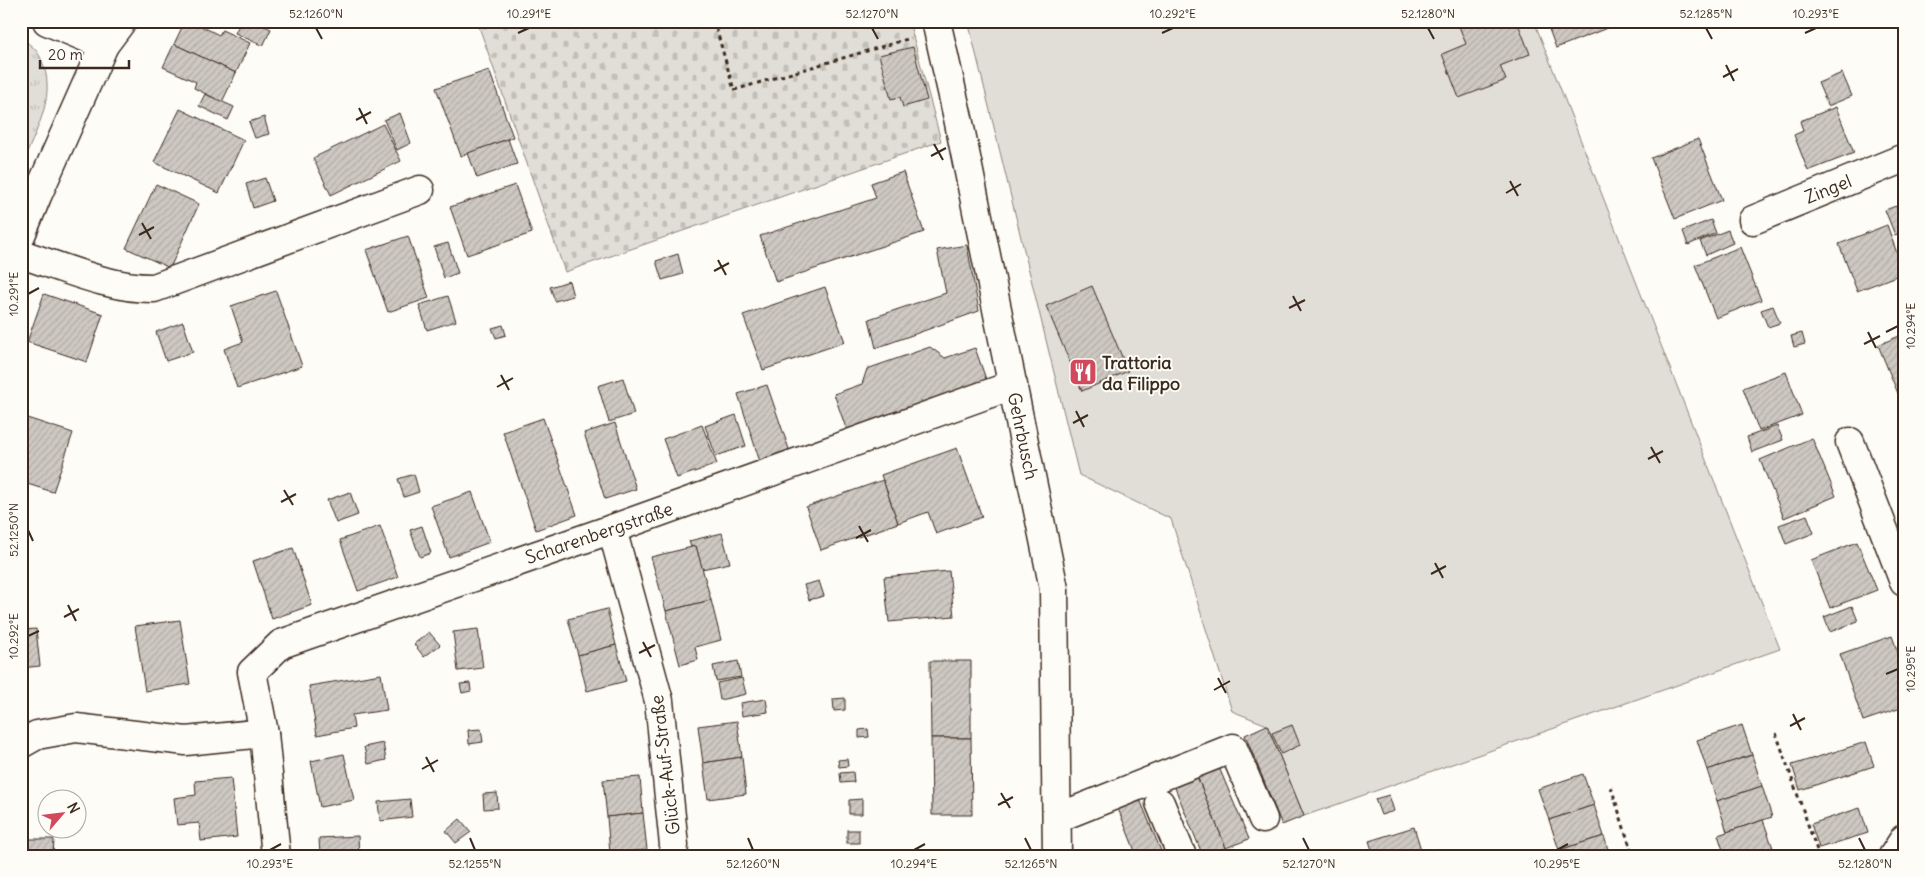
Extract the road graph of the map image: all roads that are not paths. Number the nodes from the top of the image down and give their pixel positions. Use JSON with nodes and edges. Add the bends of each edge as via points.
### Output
{"nodes":[{"id":1,"x":47,"y":21,"type":"edge"},
{"id":2,"x":122,"y":21,"type":"edge"},
{"id":3,"x":937,"y":25,"type":"edge"},
{"id":4,"x":104,"y":45,"type":"junction"},
{"id":5,"x":1904,"y":158,"type":"edge"},
{"id":6,"x":420,"y":190,"type":"dead end"},
{"id":7,"x":29,"y":194,"type":"edge"},
{"id":8,"x":1753,"y":220,"type":"dead end"},
{"id":9,"x":21,"y":235,"type":"edge"},
{"id":10,"x":21,"y":254,"type":"edge"},
{"id":11,"x":1013,"y":385,"type":"junction"},
{"id":12,"x":1850,"y":442,"type":"dead end"},
{"id":13,"x":612,"y":529,"type":"junction"},
{"id":14,"x":1904,"y":582,"type":"edge"},
{"id":15,"x":264,"y":733,"type":"junction"},
{"id":16,"x":21,"y":744,"type":"edge"},
{"id":17,"x":1160,"y":803,"type":"dead end"},
{"id":18,"x":1057,"y":818,"type":"junction"},
{"id":19,"x":1263,"y":819,"type":"dead end"},
{"id":20,"x":1904,"y":839,"type":"edge"},
{"id":21,"x":276,"y":856,"type":"edge"},
{"id":22,"x":674,"y":856,"type":"edge"},
{"id":23,"x":1057,"y":856,"type":"edge"},
{"id":24,"x":1182,"y":856,"type":"edge"},
{"id":25,"x":1893,"y":856,"type":"edge"}],
"edges":[{"from":1,"to":4,"type":"street"},
{"from":2,"to":4,"type":"street"},
{"from":3,"to":11,"type":"street","name":"Gehrbusch"},
{"from":4,"to":7,"type":"street"},
{"from":5,"to":8,"type":"street","name":"Zingel"},
{"from":6,"to":10,"type":"street","via":[[154,288],[111,283]]},
{"from":7,"to":9,"type":"street"},
{"from":11,"to":13,"type":"street","name":"Scharenbergstraße"},
{"from":11,"to":18,"type":"street","name":"Gehrbusch","via":[[1054,589]]},
{"from":12,"to":14,"type":"street"},
{"from":13,"to":15,"type":"street","name":"Scharenbergstraße","via":[[280,644],[252,672]]},
{"from":13,"to":22,"type":"street","name":"Glück-Auf-Straße","via":[[659,701]]},
{"from":15,"to":16,"type":"street","via":[[186,741],[76,728],[37,735]]},
{"from":15,"to":21,"type":"street"},
{"from":17,"to":24,"type":"street"},
{"from":18,"to":19,"type":"street","via":[[1233,748]]},
{"from":18,"to":23,"type":"street","name":"Gehrbusch"},
{"from":20,"to":25,"type":"street"}]}
